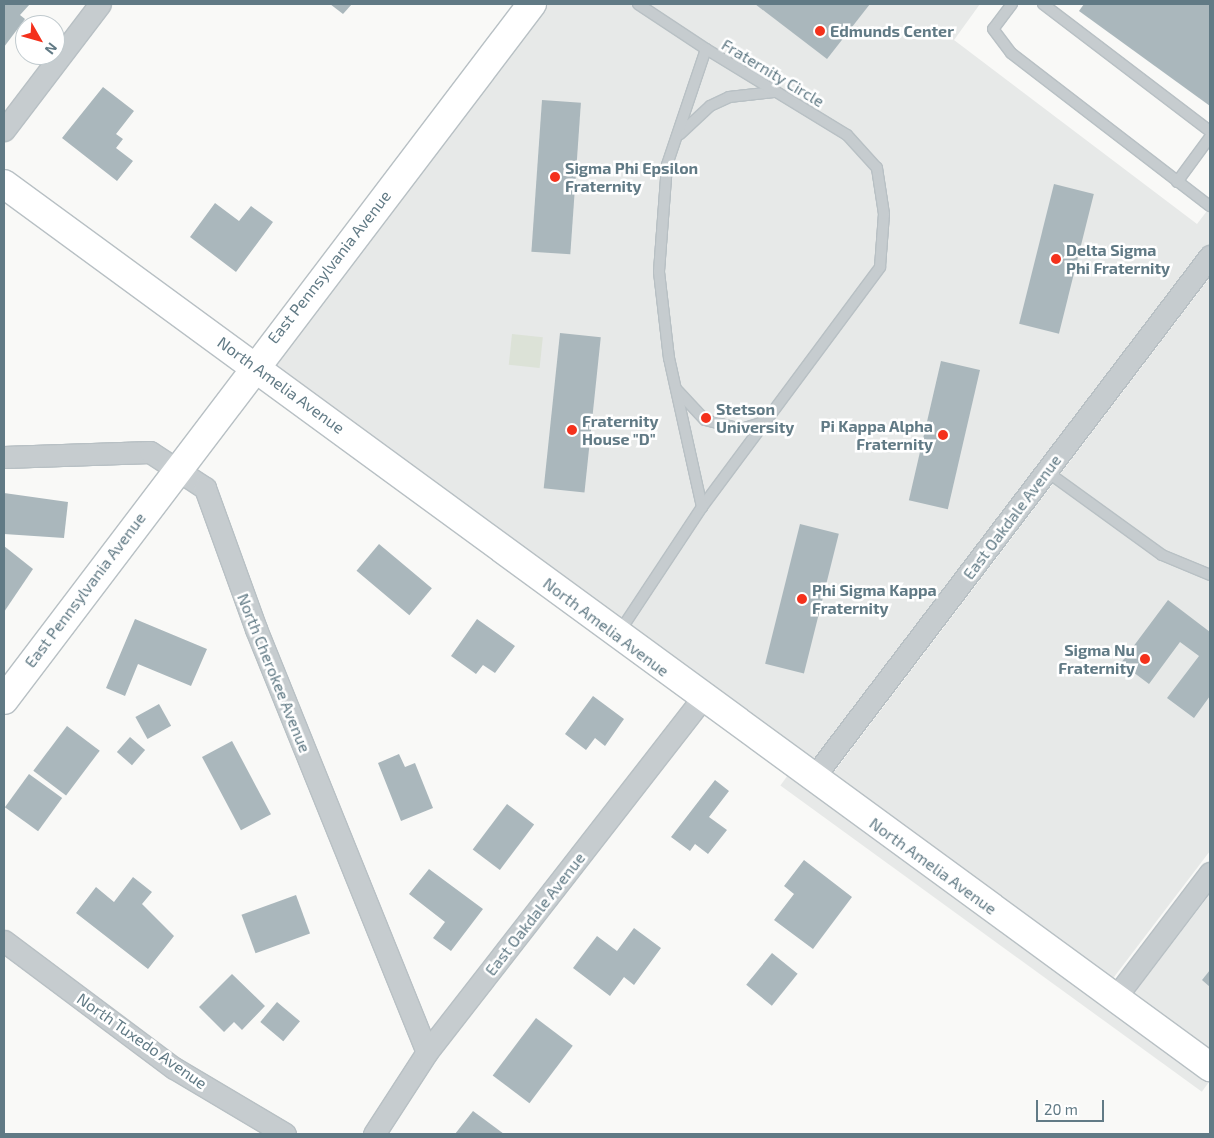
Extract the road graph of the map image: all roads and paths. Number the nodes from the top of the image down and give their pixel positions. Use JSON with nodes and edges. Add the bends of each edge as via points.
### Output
{"nodes":[{"id":1,"x":100,"y":4,"type":"edge"},
{"id":2,"x":532,"y":4,"type":"edge"},
{"id":3,"x":638,"y":4,"type":"edge"},
{"id":4,"x":1012,"y":4,"type":"edge"},
{"id":5,"x":1043,"y":4,"type":"edge"},
{"id":6,"x":706,"y":49,"type":"junction"},
{"id":7,"x":775,"y":92,"type":"junction"},
{"id":8,"x":4,"y":130,"type":"edge"},
{"id":9,"x":1210,"y":131,"type":"edge"},
{"id":10,"x":1210,"y":137,"type":"edge"},
{"id":11,"x":677,"y":138,"type":"junction"},
{"id":12,"x":1177,"y":182,"type":"junction"},
{"id":13,"x":4,"y":184,"type":"edge"},
{"id":14,"x":1210,"y":206,"type":"edge"},
{"id":15,"x":1210,"y":256,"type":"edge"},
{"id":16,"x":254,"y":365,"type":"junction"},
{"id":17,"x":676,"y":389,"type":"junction"},
{"id":18,"x":764,"y":422,"type":"junction"},
{"id":19,"x":4,"y":457,"type":"edge"},
{"id":20,"x":176,"y":469,"type":"junction"},
{"id":21,"x":1046,"y":471,"type":"junction"},
{"id":22,"x":702,"y":507,"type":"junction"},
{"id":23,"x":1210,"y":575,"type":"edge"},
{"id":24,"x":617,"y":636,"type":"junction"},
{"id":25,"x":702,"y":699,"type":"junction"},
{"id":26,"x":4,"y":700,"type":"edge"},
{"id":27,"x":813,"y":778,"type":"junction"},
{"id":28,"x":1210,"y":873,"type":"edge"},
{"id":29,"x":4,"y":940,"type":"edge"},
{"id":30,"x":1115,"y":998,"type":"junction"},
{"id":31,"x":428,"y":1052,"type":"junction"},
{"id":32,"x":1210,"y":1067,"type":"edge"},
{"id":33,"x":285,"y":1134,"type":"edge"},
{"id":34,"x":374,"y":1134,"type":"edge"}],
"edges":[{"from":1,"to":8,"type":"street"},
{"from":2,"to":16,"type":"main road","name":"East Pennsylvania Avenue"},
{"from":3,"to":6,"type":"lane"},
{"from":4,"to":12,"type":"lane","via":[[993,29],[1011,53]]},
{"from":5,"to":9,"type":"lane"},
{"from":6,"to":7,"type":"lane","name":"Fraternity Circle"},
{"from":6,"to":11,"type":"lane","name":"Fraternity Circle"},
{"from":7,"to":11,"type":"lane","via":[[742,94],[710,106]]},
{"from":7,"to":18,"type":"lane","name":"Fraternity Circle","via":[[847,135],[871,161],[877,168],[884,214],[880,267]]},
{"from":10,"to":12,"type":"lane"},
{"from":11,"to":17,"type":"lane","name":"Fraternity Circle","via":[[667,166],[659,272]]},
{"from":12,"to":14,"type":"lane"},
{"from":13,"to":16,"type":"main road","name":"North Amelia Avenue"},
{"from":15,"to":21,"type":"street","name":"East Oakdale Avenue"},
{"from":16,"to":20,"type":"main road","name":"East Pennsylvania Avenue"},
{"from":16,"to":24,"type":"main road","name":"North Amelia Avenue"},
{"from":17,"to":18,"type":"lane","via":[[705,420],[741,429]]},
{"from":17,"to":22,"type":"lane","name":"Fraternity Circle"},
{"from":18,"to":22,"type":"lane","name":"Fraternity Circle"},
{"from":19,"to":20,"type":"street","name":"North Cherokee Avenue","via":[[150,452]]},
{"from":20,"to":26,"type":"main road","name":"East Pennsylvania Avenue"},
{"from":20,"to":31,"type":"street","name":"North Cherokee Avenue","via":[[205,488],[256,629]]},
{"from":21,"to":23,"type":"lane","via":[[1162,555]]},
{"from":21,"to":27,"type":"street","name":"East Oakdale Avenue"},
{"from":22,"to":24,"type":"lane","name":"Fraternity Circle"},
{"from":24,"to":25,"type":"main road","name":"North Amelia Avenue"},
{"from":25,"to":27,"type":"main road","name":"North Amelia Avenue"},
{"from":25,"to":31,"type":"street","name":"East Oakdale Avenue"},
{"from":27,"to":30,"type":"main road","name":"North Amelia Avenue"},
{"from":28,"to":30,"type":"street"},
{"from":29,"to":33,"type":"street","name":"North Tuxedo Avenue","via":[[174,1068]]},
{"from":30,"to":32,"type":"main road","name":"North Amelia Avenue"},
{"from":31,"to":34,"type":"street","name":"East Oakdale Avenue"}]}
